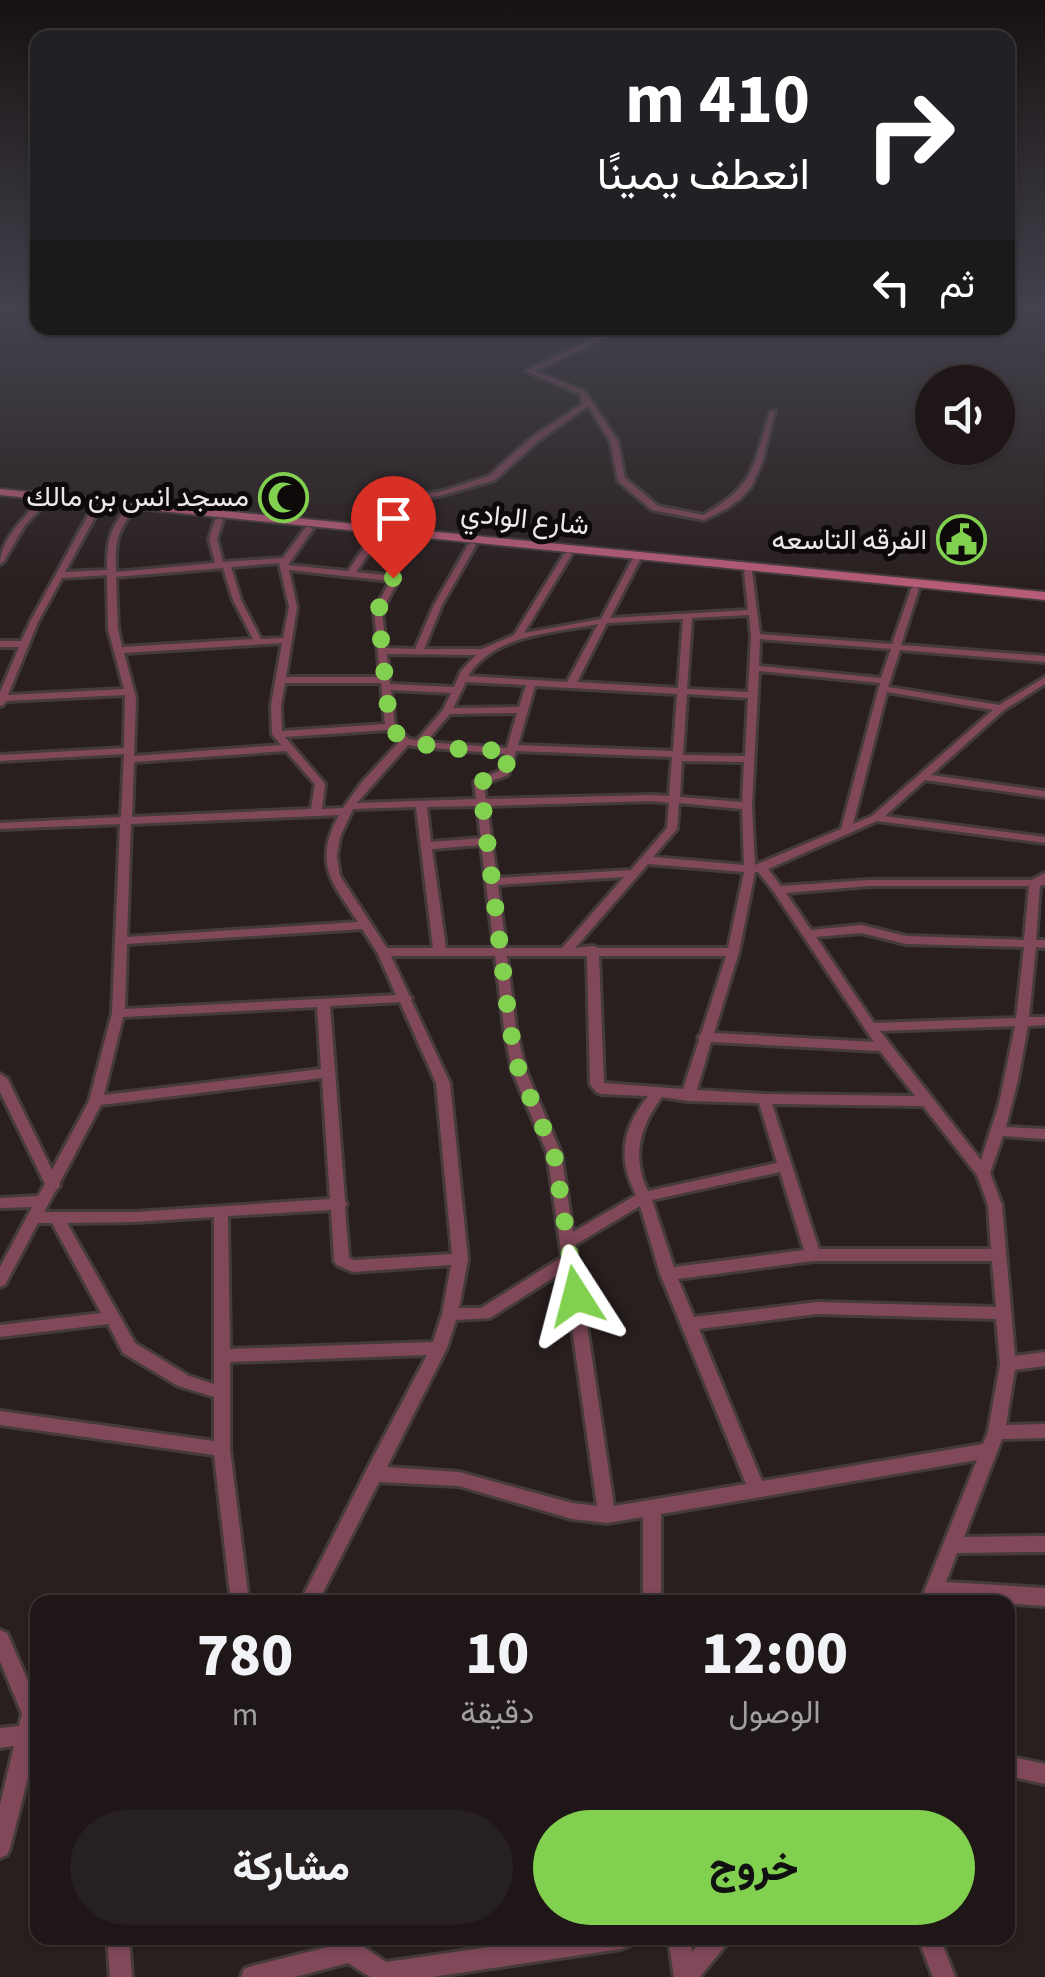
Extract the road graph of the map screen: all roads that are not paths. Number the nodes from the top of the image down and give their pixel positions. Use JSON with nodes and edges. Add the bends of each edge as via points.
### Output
{"nodes":[{"id":1,"x":586,"y":400,"type":"edge"},
{"id":2,"x":588,"y":400,"type":"edge"},
{"id":3,"x":773,"y":412,"type":"dead end"},
{"id":4,"x":0,"y":495,"type":"edge"},
{"id":5,"x":42,"y":503,"type":"junction"},
{"id":6,"x":96,"y":508,"type":"junction"},
{"id":7,"x":129,"y":511,"type":"junction"},
{"id":8,"x":219,"y":520,"type":"junction"},
{"id":9,"x":364,"y":528,"type":"junction"},
{"id":10,"x":309,"y":529,"type":"junction"},
{"id":11,"x":378,"y":536,"type":"junction"},
{"id":12,"x":472,"y":544,"type":"junction"},
{"id":13,"x":568,"y":554,"type":"junction"},
{"id":14,"x":0,"y":560,"type":"edge"},
{"id":15,"x":636,"y":560,"type":"junction"},
{"id":16,"x":222,"y":564,"type":"junction"},
{"id":17,"x":284,"y":564,"type":"junction"},
{"id":18,"x":758,"y":571,"type":"junction"},
{"id":19,"x":111,"y":573,"type":"junction"},
{"id":20,"x":351,"y":573,"type":"junction"},
{"id":21,"x":62,"y":575,"type":"junction"},
{"id":22,"x":915,"y":589,"type":"junction"},
{"id":23,"x":1045,"y":599,"type":"edge"},
{"id":24,"x":754,"y":612,"type":"junction"},
{"id":25,"x":688,"y":616,"type":"junction"},
{"id":26,"x":602,"y":621,"type":"junction"},
{"id":27,"x":517,"y":636,"type":"junction"},
{"id":28,"x":756,"y":636,"type":"junction"},
{"id":29,"x":288,"y":640,"type":"junction"},
{"id":30,"x":258,"y":641,"type":"junction"},
{"id":31,"x":0,"y":644,"type":"edge"},
{"id":32,"x":26,"y":644,"type":"junction"},
{"id":33,"x":898,"y":649,"type":"junction"},
{"id":34,"x":120,"y":650,"type":"junction"},
{"id":35,"x":382,"y":651,"type":"junction"},
{"id":36,"x":418,"y":652,"type":"junction"},
{"id":37,"x":483,"y":652,"type":"junction"},
{"id":38,"x":1045,"y":659,"type":"edge"},
{"id":39,"x":755,"y":668,"type":"junction"},
{"id":40,"x":281,"y":680,"type":"junction"},
{"id":41,"x":1045,"y":680,"type":"edge"},
{"id":42,"x":386,"y":684,"type":"junction"},
{"id":43,"x":530,"y":684,"type":"junction"},
{"id":44,"x":461,"y":685,"type":"junction"},
{"id":45,"x":885,"y":685,"type":"junction"},
{"id":46,"x":570,"y":686,"type":"junction"},
{"id":47,"x":685,"y":690,"type":"junction"},
{"id":48,"x":130,"y":692,"type":"junction"},
{"id":49,"x":752,"y":695,"type":"junction"},
{"id":50,"x":1,"y":700,"type":"edge"},
{"id":51,"x":1001,"y":708,"type":"junction"},
{"id":52,"x":522,"y":710,"type":"junction"},
{"id":53,"x":447,"y":711,"type":"junction"},
{"id":54,"x":390,"y":727,"type":"junction"},
{"id":55,"x":278,"y":734,"type":"junction"},
{"id":56,"x":412,"y":742,"type":"junction"},
{"id":57,"x":288,"y":748,"type":"junction"},
{"id":58,"x":511,"y":750,"type":"junction"},
{"id":59,"x":130,"y":755,"type":"junction"},
{"id":60,"x":676,"y":756,"type":"junction"},
{"id":61,"x":0,"y":758,"type":"edge"},
{"id":62,"x":748,"y":760,"type":"junction"},
{"id":63,"x":926,"y":778,"type":"junction"},
{"id":64,"x":1045,"y":794,"type":"edge"},
{"id":65,"x":673,"y":798,"type":"junction"},
{"id":66,"x":483,"y":803,"type":"junction"},
{"id":67,"x":422,"y":806,"type":"junction"},
{"id":68,"x":747,"y":806,"type":"junction"},
{"id":69,"x":346,"y":809,"type":"junction"},
{"id":70,"x":316,"y":811,"type":"junction"},
{"id":71,"x":876,"y":818,"type":"junction"},
{"id":72,"x":126,"y":819,"type":"junction"},
{"id":73,"x":0,"y":826,"type":"edge"},
{"id":74,"x":846,"y":829,"type":"junction"},
{"id":75,"x":1045,"y":840,"type":"edge"},
{"id":76,"x":488,"y":841,"type":"junction"},
{"id":77,"x":429,"y":846,"type":"junction"},
{"id":78,"x":645,"y":860,"type":"junction"},
{"id":79,"x":756,"y":869,"type":"junction"},
{"id":80,"x":632,"y":874,"type":"junction"},
{"id":81,"x":1042,"y":881,"type":"edge"},
{"id":82,"x":493,"y":882,"type":"junction"},
{"id":83,"x":778,"y":890,"type":"junction"},
{"id":84,"x":366,"y":925,"type":"junction"},
{"id":85,"x":810,"y":934,"type":"junction"},
{"id":86,"x":122,"y":941,"type":"junction"},
{"id":87,"x":1029,"y":943,"type":"junction"},
{"id":88,"x":1045,"y":944,"type":"edge"},
{"id":89,"x":568,"y":949,"type":"junction"},
{"id":90,"x":594,"y":950,"type":"junction"},
{"id":91,"x":500,"y":951,"type":"junction"},
{"id":92,"x":383,"y":952,"type":"junction"},
{"id":93,"x":440,"y":952,"type":"junction"},
{"id":94,"x":733,"y":952,"type":"junction"},
{"id":95,"x":406,"y":998,"type":"junction"},
{"id":96,"x":323,"y":1003,"type":"junction"},
{"id":97,"x":118,"y":1013,"type":"junction"},
{"id":98,"x":1045,"y":1021,"type":"edge"},
{"id":99,"x":1020,"y":1022,"type":"junction"},
{"id":100,"x":870,"y":1027,"type":"junction"},
{"id":101,"x":704,"y":1037,"type":"junction"},
{"id":102,"x":884,"y":1047,"type":"junction"},
{"id":103,"x":329,"y":1073,"type":"junction"},
{"id":104,"x":0,"y":1078,"type":"edge"},
{"id":105,"x":657,"y":1094,"type":"junction"},
{"id":106,"x":688,"y":1096,"type":"junction"},
{"id":107,"x":764,"y":1099,"type":"junction"},
{"id":108,"x":96,"y":1101,"type":"junction"},
{"id":109,"x":928,"y":1101,"type":"junction"},
{"id":110,"x":1000,"y":1132,"type":"junction"},
{"id":111,"x":1045,"y":1134,"type":"edge"},
{"id":112,"x":784,"y":1166,"type":"junction"},
{"id":113,"x":983,"y":1173,"type":"junction"},
{"id":114,"x":53,"y":1186,"type":"junction"},
{"id":115,"x":644,"y":1196,"type":"junction"},
{"id":116,"x":44,"y":1201,"type":"junction"},
{"id":117,"x":0,"y":1202,"type":"edge"},
{"id":118,"x":340,"y":1204,"type":"junction"},
{"id":119,"x":221,"y":1211,"type":"junction"},
{"id":120,"x":36,"y":1218,"type":"junction"},
{"id":121,"x":57,"y":1219,"type":"junction"},
{"id":122,"x":570,"y":1250,"type":"junction"},
{"id":123,"x":813,"y":1255,"type":"junction"},
{"id":124,"x":997,"y":1255,"type":"junction"},
{"id":125,"x":460,"y":1260,"type":"junction"},
{"id":126,"x":668,"y":1274,"type":"junction"},
{"id":127,"x":0,"y":1281,"type":"edge"},
{"id":128,"x":1002,"y":1313,"type":"junction"},
{"id":129,"x":450,"y":1314,"type":"junction"},
{"id":130,"x":109,"y":1318,"type":"junction"},
{"id":131,"x":691,"y":1324,"type":"junction"},
{"id":132,"x":0,"y":1332,"type":"edge"},
{"id":133,"x":438,"y":1348,"type":"junction"},
{"id":134,"x":222,"y":1356,"type":"junction"},
{"id":135,"x":1045,"y":1360,"type":"edge"},
{"id":136,"x":1008,"y":1364,"type":"junction"},
{"id":137,"x":222,"y":1393,"type":"junction"},
{"id":138,"x":0,"y":1418,"type":"edge"},
{"id":139,"x":1045,"y":1431,"type":"edge"},
{"id":140,"x":996,"y":1432,"type":"junction"},
{"id":141,"x":222,"y":1448,"type":"junction"},
{"id":142,"x":985,"y":1451,"type":"junction"},
{"id":143,"x":374,"y":1474,"type":"junction"},
{"id":144,"x":756,"y":1487,"type":"junction"},
{"id":145,"x":652,"y":1509,"type":"junction"},
{"id":146,"x":606,"y":1515,"type":"junction"},
{"id":147,"x":1045,"y":1544,"type":"edge"},
{"id":148,"x":954,"y":1545,"type":"junction"},
{"id":149,"x":239,"y":1595,"type":"edge"},
{"id":150,"x":313,"y":1595,"type":"edge"},
{"id":151,"x":652,"y":1595,"type":"edge"},
{"id":152,"x":932,"y":1595,"type":"edge"},
{"id":153,"x":1015,"y":1597,"type":"edge"},
{"id":154,"x":1045,"y":1597,"type":"edge"},
{"id":155,"x":0,"y":1639,"type":"edge"},
{"id":156,"x":7,"y":1675,"type":"edge"},
{"id":157,"x":30,"y":1715,"type":"edge"},
{"id":158,"x":30,"y":1722,"type":"edge"},
{"id":159,"x":30,"y":1732,"type":"edge"},
{"id":160,"x":0,"y":1738,"type":"edge"},
{"id":161,"x":1015,"y":1768,"type":"edge"},
{"id":162,"x":1045,"y":1774,"type":"edge"},
{"id":163,"x":0,"y":1848,"type":"edge"},
{"id":164,"x":119,"y":1945,"type":"edge"},
{"id":165,"x":342,"y":1945,"type":"edge"},
{"id":166,"x":576,"y":1945,"type":"edge"},
{"id":167,"x":680,"y":1945,"type":"edge"},
{"id":168,"x":711,"y":1945,"type":"edge"},
{"id":169,"x":931,"y":1945,"type":"edge"},
{"id":170,"x":388,"y":1975,"type":"edge"},
{"id":171,"x":121,"y":1977,"type":"edge"},
{"id":172,"x":252,"y":1977,"type":"edge"},
{"id":173,"x":686,"y":1977,"type":"edge"},
{"id":174,"x":944,"y":1977,"type":"edge"}],
"edges":[{"from":1,"to":9,"type":"street","via":[[492,478],[375,505]]},
{"from":2,"to":3,"type":"street","via":[[614,440],[620,479],[655,508],[704,518],[753,482]]},
{"from":4,"to":5,"type":"main road","name":"شارع الوادي"},
{"from":4,"to":9,"type":"main road","name":"شارع الوادي"},
{"from":5,"to":6,"type":"main road","name":"شارع الوادي"},
{"from":5,"to":14,"type":"street"},
{"from":6,"to":7,"type":"main road","name":"شارع الوادي"},
{"from":6,"to":21,"type":"street"},
{"from":7,"to":8,"type":"main road","name":"شارع الوادي"},
{"from":7,"to":19,"type":"street","via":[[112,538]]},
{"from":8,"to":10,"type":"main road","name":"شارع الوادي"},
{"from":8,"to":16,"type":"street","via":[[213,539]]},
{"from":9,"to":18,"type":"main road","name":"شارع الوادي"},
{"from":10,"to":11,"type":"main road","name":"شارع الوادي"},
{"from":10,"to":17,"type":"street"},
{"from":11,"to":12,"type":"main road","name":"شارع الوادي"},
{"from":11,"to":20,"type":"street"},
{"from":12,"to":13,"type":"main road","name":"شارع الوادي"},
{"from":12,"to":36,"type":"street"},
{"from":13,"to":15,"type":"main road","name":"شارع الوادي"},
{"from":13,"to":27,"type":"street"},
{"from":15,"to":18,"type":"main road","name":"شارع الوادي"},
{"from":15,"to":26,"type":"street"},
{"from":16,"to":17,"type":"street"},
{"from":16,"to":19,"type":"street"},
{"from":16,"to":30,"type":"street"},
{"from":17,"to":20,"type":"street"},
{"from":17,"to":29,"type":"street","via":[[293,607]]},
{"from":18,"to":22,"type":"main road","name":"شارع الوادي"},
{"from":18,"to":23,"type":"main road","name":"شارع الوادي"},
{"from":18,"to":24,"type":"street"},
{"from":19,"to":21,"type":"street"},
{"from":19,"to":34,"type":"street"},
{"from":20,"to":35,"type":"street","via":[[396,580],[378,606]]},
{"from":21,"to":32,"type":"street"},
{"from":22,"to":23,"type":"main road","name":"شارع الوادي"},
{"from":22,"to":33,"type":"street"},
{"from":24,"to":25,"type":"street"},
{"from":24,"to":28,"type":"street"},
{"from":25,"to":26,"type":"street"},
{"from":25,"to":47,"type":"street"},
{"from":26,"to":27,"type":"street"},
{"from":26,"to":46,"type":"street"},
{"from":27,"to":37,"type":"street"},
{"from":28,"to":33,"type":"street"},
{"from":28,"to":39,"type":"street"},
{"from":29,"to":30,"type":"street"},
{"from":29,"to":40,"type":"street"},
{"from":30,"to":34,"type":"street"},
{"from":31,"to":32,"type":"street"},
{"from":32,"to":50,"type":"street"},
{"from":33,"to":38,"type":"street"},
{"from":33,"to":45,"type":"street"},
{"from":34,"to":48,"type":"street"},
{"from":35,"to":36,"type":"street"},
{"from":35,"to":42,"type":"street"},
{"from":36,"to":37,"type":"street"},
{"from":37,"to":44,"type":"street"},
{"from":39,"to":45,"type":"street"},
{"from":39,"to":49,"type":"street"},
{"from":40,"to":42,"type":"street"},
{"from":40,"to":55,"type":"street"},
{"from":41,"to":51,"type":"street"},
{"from":42,"to":44,"type":"street"},
{"from":42,"to":54,"type":"street"},
{"from":43,"to":44,"type":"street"},
{"from":43,"to":46,"type":"street"},
{"from":43,"to":52,"type":"street"},
{"from":44,"to":53,"type":"street"},
{"from":45,"to":51,"type":"street"},
{"from":45,"to":74,"type":"street"},
{"from":46,"to":47,"type":"street"},
{"from":47,"to":49,"type":"street"},
{"from":47,"to":60,"type":"street"},
{"from":48,"to":50,"type":"street"},
{"from":48,"to":59,"type":"street"},
{"from":49,"to":62,"type":"street"},
{"from":51,"to":63,"type":"street"},
{"from":52,"to":53,"type":"street"},
{"from":52,"to":58,"type":"street"},
{"from":53,"to":56,"type":"street"},
{"from":54,"to":55,"type":"street"},
{"from":54,"to":56,"type":"street"},
{"from":55,"to":57,"type":"street"},
{"from":56,"to":58,"type":"street"},
{"from":56,"to":69,"type":"street"},
{"from":57,"to":59,"type":"street"},
{"from":57,"to":70,"type":"street","via":[[318,778]]},
{"from":58,"to":60,"type":"street"},
{"from":58,"to":66,"type":"street","via":[[501,776],[481,779]]},
{"from":59,"to":61,"type":"street"},
{"from":59,"to":72,"type":"street"},
{"from":60,"to":62,"type":"street"},
{"from":60,"to":65,"type":"street"},
{"from":62,"to":68,"type":"street"},
{"from":63,"to":64,"type":"street"},
{"from":63,"to":71,"type":"street"},
{"from":65,"to":66,"type":"street"},
{"from":65,"to":68,"type":"street"},
{"from":65,"to":78,"type":"street","via":[[672,829]]},
{"from":66,"to":67,"type":"street"},
{"from":66,"to":76,"type":"street"},
{"from":67,"to":69,"type":"street"},
{"from":67,"to":77,"type":"street"},
{"from":68,"to":79,"type":"street"},
{"from":69,"to":70,"type":"street"},
{"from":69,"to":84,"type":"street","via":[[330,862]]},
{"from":70,"to":72,"type":"street"},
{"from":71,"to":74,"type":"street"},
{"from":71,"to":75,"type":"street"},
{"from":72,"to":73,"type":"street"},
{"from":72,"to":86,"type":"street"},
{"from":74,"to":79,"type":"street"},
{"from":76,"to":77,"type":"street"},
{"from":76,"to":82,"type":"street"},
{"from":77,"to":93,"type":"street"},
{"from":78,"to":79,"type":"street"},
{"from":78,"to":80,"type":"street"},
{"from":79,"to":83,"type":"street"},
{"from":79,"to":94,"type":"street"},
{"from":80,"to":82,"type":"street"},
{"from":80,"to":89,"type":"street"},
{"from":81,"to":83,"type":"street"},
{"from":81,"to":87,"type":"street"},
{"from":82,"to":91,"type":"street"},
{"from":83,"to":85,"type":"street"},
{"from":84,"to":86,"type":"street"},
{"from":84,"to":92,"type":"street"},
{"from":85,"to":87,"type":"street","via":[[861,929],[906,940]]},
{"from":85,"to":100,"type":"street"},
{"from":86,"to":97,"type":"street"},
{"from":87,"to":88,"type":"street"},
{"from":87,"to":99,"type":"street"},
{"from":89,"to":90,"type":"street"},
{"from":89,"to":91,"type":"street"},
{"from":90,"to":94,"type":"street"},
{"from":90,"to":105,"type":"street","via":[[598,1087]]},
{"from":91,"to":93,"type":"street"},
{"from":91,"to":122,"type":"street","via":[[519,1071],[554,1153]]},
{"from":92,"to":93,"type":"street"},
{"from":92,"to":95,"type":"street"},
{"from":94,"to":101,"type":"street"},
{"from":95,"to":96,"type":"street"},
{"from":95,"to":125,"type":"street","via":[[444,1083]]},
{"from":96,"to":97,"type":"street"},
{"from":96,"to":103,"type":"street"},
{"from":97,"to":108,"type":"street"},
{"from":98,"to":99,"type":"street"},
{"from":99,"to":100,"type":"street"},
{"from":99,"to":110,"type":"street"},
{"from":100,"to":102,"type":"street"},
{"from":101,"to":102,"type":"street"},
{"from":101,"to":106,"type":"street"},
{"from":102,"to":109,"type":"street"},
{"from":103,"to":108,"type":"street"},
{"from":103,"to":118,"type":"street"},
{"from":104,"to":114,"type":"street"},
{"from":105,"to":106,"type":"street"},
{"from":105,"to":115,"type":"street","via":[[632,1142],[632,1175]]},
{"from":106,"to":107,"type":"street"},
{"from":107,"to":109,"type":"street"},
{"from":107,"to":112,"type":"street"},
{"from":108,"to":114,"type":"street"},
{"from":109,"to":113,"type":"street"},
{"from":110,"to":111,"type":"street"},
{"from":110,"to":113,"type":"street"},
{"from":112,"to":115,"type":"street"},
{"from":112,"to":123,"type":"street"},
{"from":113,"to":124,"type":"street","via":[[995,1205]]},
{"from":114,"to":116,"type":"street"},
{"from":115,"to":122,"type":"street"},
{"from":115,"to":126,"type":"street"},
{"from":116,"to":117,"type":"street"},
{"from":116,"to":120,"type":"street"},
{"from":118,"to":119,"type":"street"},
{"from":118,"to":125,"type":"street","via":[[346,1265]]},
{"from":119,"to":121,"type":"street"},
{"from":119,"to":134,"type":"street"},
{"from":120,"to":121,"type":"street"},
{"from":120,"to":127,"type":"street"},
{"from":121,"to":130,"type":"street"},
{"from":122,"to":129,"type":"street","via":[[484,1314]]},
{"from":122,"to":146,"type":"street"},
{"from":123,"to":124,"type":"street"},
{"from":123,"to":126,"type":"street"},
{"from":124,"to":128,"type":"street"},
{"from":125,"to":129,"type":"street"},
{"from":126,"to":131,"type":"street"},
{"from":128,"to":131,"type":"street","via":[[816,1308]]},
{"from":128,"to":136,"type":"street"},
{"from":129,"to":133,"type":"street"},
{"from":130,"to":132,"type":"street"},
{"from":130,"to":137,"type":"street","via":[[129,1348],[184,1381]]},
{"from":131,"to":144,"type":"street"},
{"from":133,"to":134,"type":"street"},
{"from":133,"to":143,"type":"street"},
{"from":134,"to":137,"type":"street"},
{"from":135,"to":136,"type":"street"},
{"from":136,"to":140,"type":"street"},
{"from":137,"to":141,"type":"street"},
{"from":138,"to":141,"type":"street"},
{"from":139,"to":140,"type":"street"},
{"from":140,"to":142,"type":"street"},
{"from":141,"to":149,"type":"street"},
{"from":142,"to":144,"type":"street"},
{"from":142,"to":148,"type":"street"},
{"from":143,"to":146,"type":"street","via":[[459,1479]]},
{"from":143,"to":150,"type":"street"},
{"from":144,"to":145,"type":"street"},
{"from":145,"to":146,"type":"street"},
{"from":145,"to":151,"type":"street"},
{"from":147,"to":148,"type":"street"},
{"from":148,"to":152,"type":"street"},
{"from":153,"to":154,"type":"street"},
{"from":155,"to":156,"type":"street"},
{"from":156,"to":157,"type":"street"},
{"from":158,"to":160,"type":"street"},
{"from":159,"to":163,"type":"street"},
{"from":161,"to":162,"type":"street"},
{"from":164,"to":171,"type":"street"},
{"from":165,"to":170,"type":"street"},
{"from":165,"to":172,"type":"street"},
{"from":166,"to":170,"type":"street"},
{"from":167,"to":173,"type":"street"},
{"from":168,"to":173,"type":"street"},
{"from":169,"to":174,"type":"street"}]}
